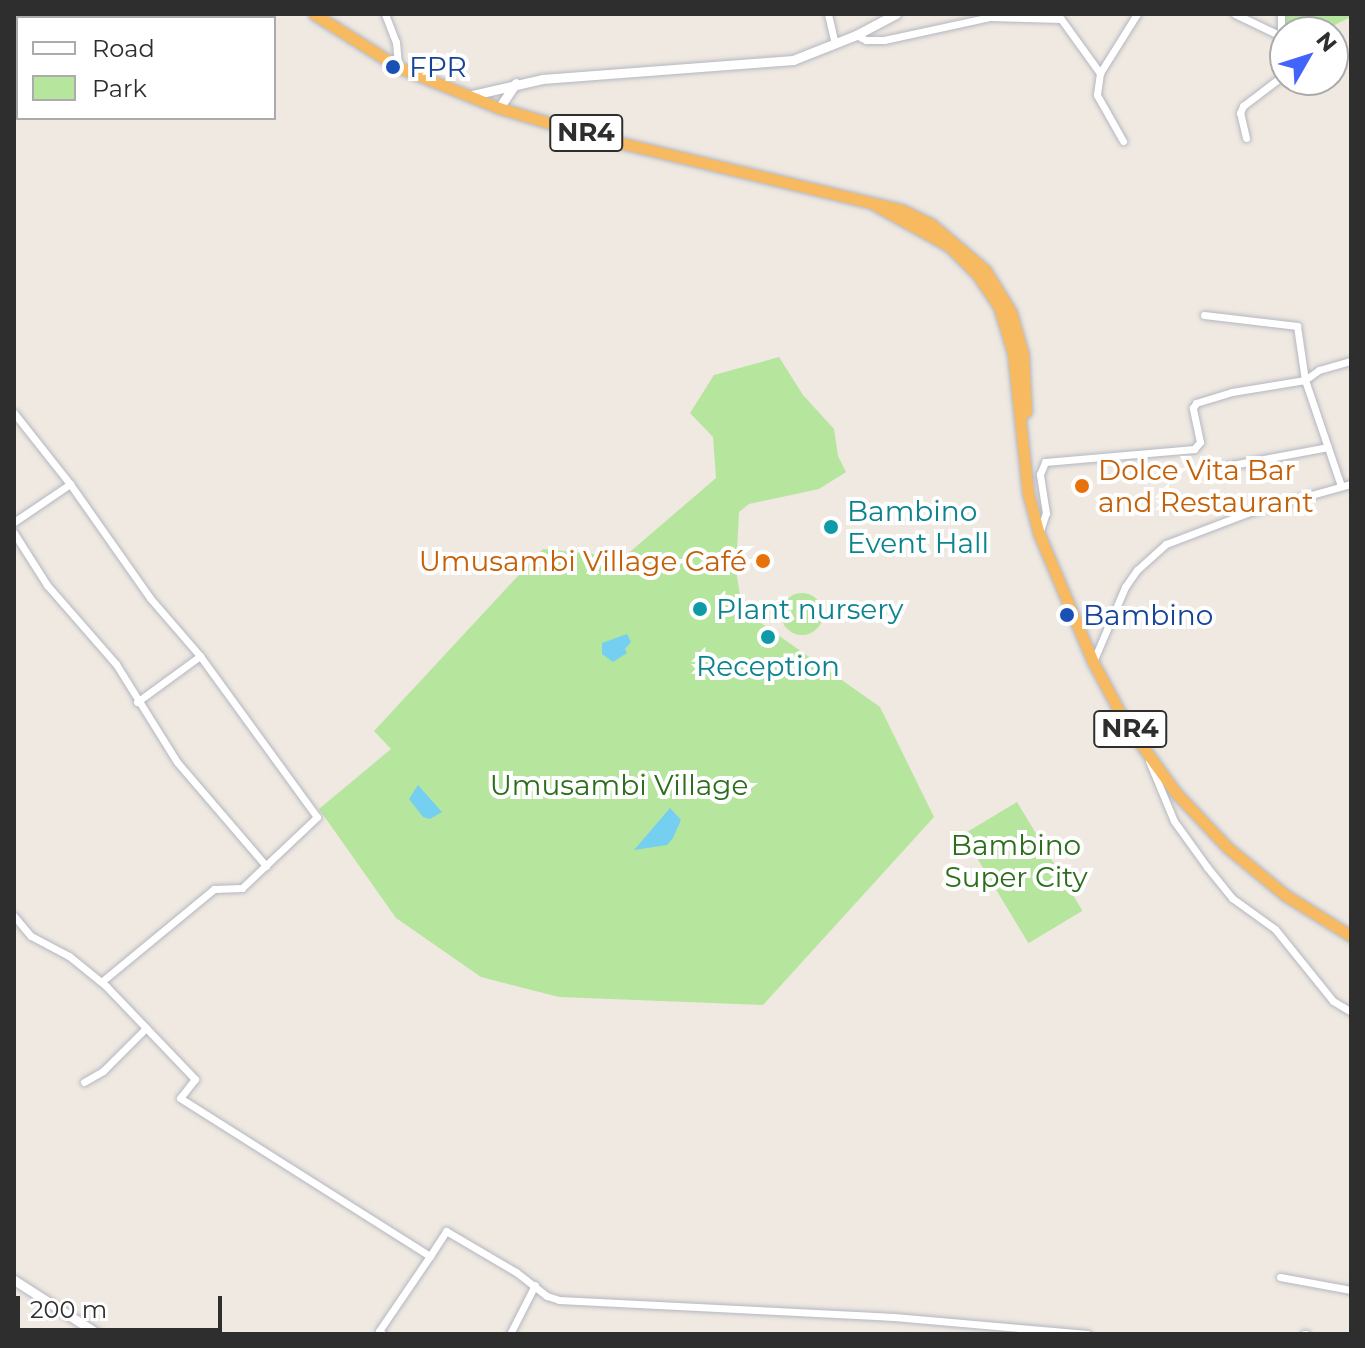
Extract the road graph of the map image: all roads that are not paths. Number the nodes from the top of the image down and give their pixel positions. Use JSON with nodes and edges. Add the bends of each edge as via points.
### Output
{"nodes":[{"id":1,"x":314,"y":14,"type":"edge"},
{"id":2,"x":385,"y":14,"type":"edge"},
{"id":3,"x":828,"y":14,"type":"edge"},
{"id":4,"x":896,"y":14,"type":"edge"},
{"id":5,"x":1137,"y":14,"type":"edge"},
{"id":6,"x":1235,"y":14,"type":"edge"},
{"id":7,"x":1062,"y":16,"type":"edge"},
{"id":8,"x":1269,"y":30,"type":"edge"},
{"id":9,"x":856,"y":35,"type":"junction"},
{"id":10,"x":835,"y":44,"type":"junction"},
{"id":11,"x":398,"y":67,"type":"junction"},
{"id":12,"x":1100,"y":73,"type":"junction"},
{"id":13,"x":516,"y":83,"type":"junction"},
{"id":14,"x":1269,"y":86,"type":"edge"},
{"id":15,"x":468,"y":96,"type":"junction"},
{"id":16,"x":499,"y":108,"type":"junction"},
{"id":17,"x":1246,"y":138,"type":"dead end"},
{"id":18,"x":1123,"y":141,"type":"dead end"},
{"id":19,"x":1204,"y":315,"type":"dead end"},
{"id":20,"x":1351,"y":361,"type":"edge"},
{"id":21,"x":1305,"y":380,"type":"junction"},
{"id":22,"x":14,"y":413,"type":"edge"},
{"id":23,"x":1328,"y":447,"type":"junction"},
{"id":24,"x":1216,"y":468,"type":"dead end"},
{"id":25,"x":70,"y":484,"type":"junction"},
{"id":26,"x":1351,"y":484,"type":"edge"},
{"id":27,"x":1341,"y":486,"type":"junction"},
{"id":28,"x":14,"y":522,"type":"edge"},
{"id":29,"x":14,"y":533,"type":"edge"},
{"id":30,"x":1039,"y":534,"type":"junction"},
{"id":31,"x":200,"y":656,"type":"junction"},
{"id":32,"x":1093,"y":662,"type":"junction"},
{"id":33,"x":137,"y":702,"type":"junction"},
{"id":34,"x":1148,"y":755,"type":"junction"},
{"id":35,"x":266,"y":866,"type":"junction"},
{"id":36,"x":14,"y":916,"type":"edge"},
{"id":37,"x":1351,"y":936,"type":"edge"},
{"id":38,"x":101,"y":982,"type":"junction"},
{"id":39,"x":1351,"y":1012,"type":"edge"},
{"id":40,"x":146,"y":1028,"type":"junction"},
{"id":41,"x":84,"y":1082,"type":"dead end"},
{"id":42,"x":430,"y":1256,"type":"junction"},
{"id":43,"x":1280,"y":1277,"type":"dead end"},
{"id":44,"x":14,"y":1280,"type":"edge"},
{"id":45,"x":535,"y":1285,"type":"junction"},
{"id":46,"x":1351,"y":1290,"type":"edge"},
{"id":47,"x":98,"y":1334,"type":"edge"},
{"id":48,"x":383,"y":1334,"type":"edge"},
{"id":49,"x":510,"y":1334,"type":"edge"},
{"id":50,"x":1087,"y":1334,"type":"edge"}],
"edges":[{"from":1,"to":11,"type":"highway","number":"NR4"},
{"from":2,"to":11,"type":"street","via":[[396,42]]},
{"from":3,"to":10,"type":"street"},
{"from":4,"to":9,"type":"street"},
{"from":5,"to":12,"type":"street"},
{"from":6,"to":8,"type":"street"},
{"from":7,"to":9,"type":"street","via":[[990,17],[884,40]]},
{"from":7,"to":12,"type":"street"},
{"from":9,"to":10,"type":"street"},
{"from":10,"to":13,"type":"street","via":[[765,64]]},
{"from":11,"to":15,"type":"highway","number":"NR4"},
{"from":12,"to":18,"type":"street","via":[[1097,95]]},
{"from":13,"to":15,"type":"street"},
{"from":13,"to":16,"type":"street"},
{"from":14,"to":17,"type":"street","via":[[1243,106]]},
{"from":15,"to":16,"type":"highway","number":"NR4"},
{"from":16,"to":30,"type":"highway","number":"NR4","via":[[600,138],[902,210],[931,224],[971,255],[999,289],[1023,354],[1028,493]]},
{"from":19,"to":21,"type":"street","via":[[1297,326]]},
{"from":20,"to":21,"type":"street","via":[[1331,364]]},
{"from":21,"to":23,"type":"street"},
{"from":21,"to":30,"type":"street","via":[[1195,403],[1200,442],[1190,450],[1042,464],[1046,513]]},
{"from":22,"to":25,"type":"street"},
{"from":23,"to":24,"type":"street"},
{"from":23,"to":27,"type":"street"},
{"from":25,"to":28,"type":"street"},
{"from":25,"to":31,"type":"street","via":[[150,598]]},
{"from":26,"to":27,"type":"street"},
{"from":27,"to":32,"type":"street","via":[[1166,544],[1125,587]]},
{"from":29,"to":33,"type":"street","via":[[47,585],[116,664]]},
{"from":30,"to":32,"type":"highway","number":"NR4"},
{"from":31,"to":33,"type":"street"},
{"from":31,"to":35,"type":"street","via":[[317,817]]},
{"from":32,"to":34,"type":"highway","number":"NR4"},
{"from":33,"to":35,"type":"street","via":[[177,762]]},
{"from":34,"to":37,"type":"highway","number":"NR4","via":[[1228,848],[1285,895]]},
{"from":34,"to":39,"type":"street","via":[[1174,821],[1207,867],[1240,905],[1275,929],[1333,1001]]},
{"from":35,"to":38,"type":"street","via":[[239,889],[214,889]]},
{"from":36,"to":38,"type":"street","via":[[31,936],[69,956]]},
{"from":38,"to":40,"type":"street"},
{"from":40,"to":41,"type":"street","via":[[103,1071]]},
{"from":40,"to":42,"type":"street","via":[[195,1079],[180,1098]]},
{"from":42,"to":45,"type":"street","via":[[446,1231]]},
{"from":42,"to":48,"type":"street","via":[[379,1331]]},
{"from":43,"to":46,"type":"street"},
{"from":44,"to":47,"type":"street"},
{"from":45,"to":49,"type":"street"},
{"from":45,"to":50,"type":"street","via":[[559,1300],[894,1317]]}]}
